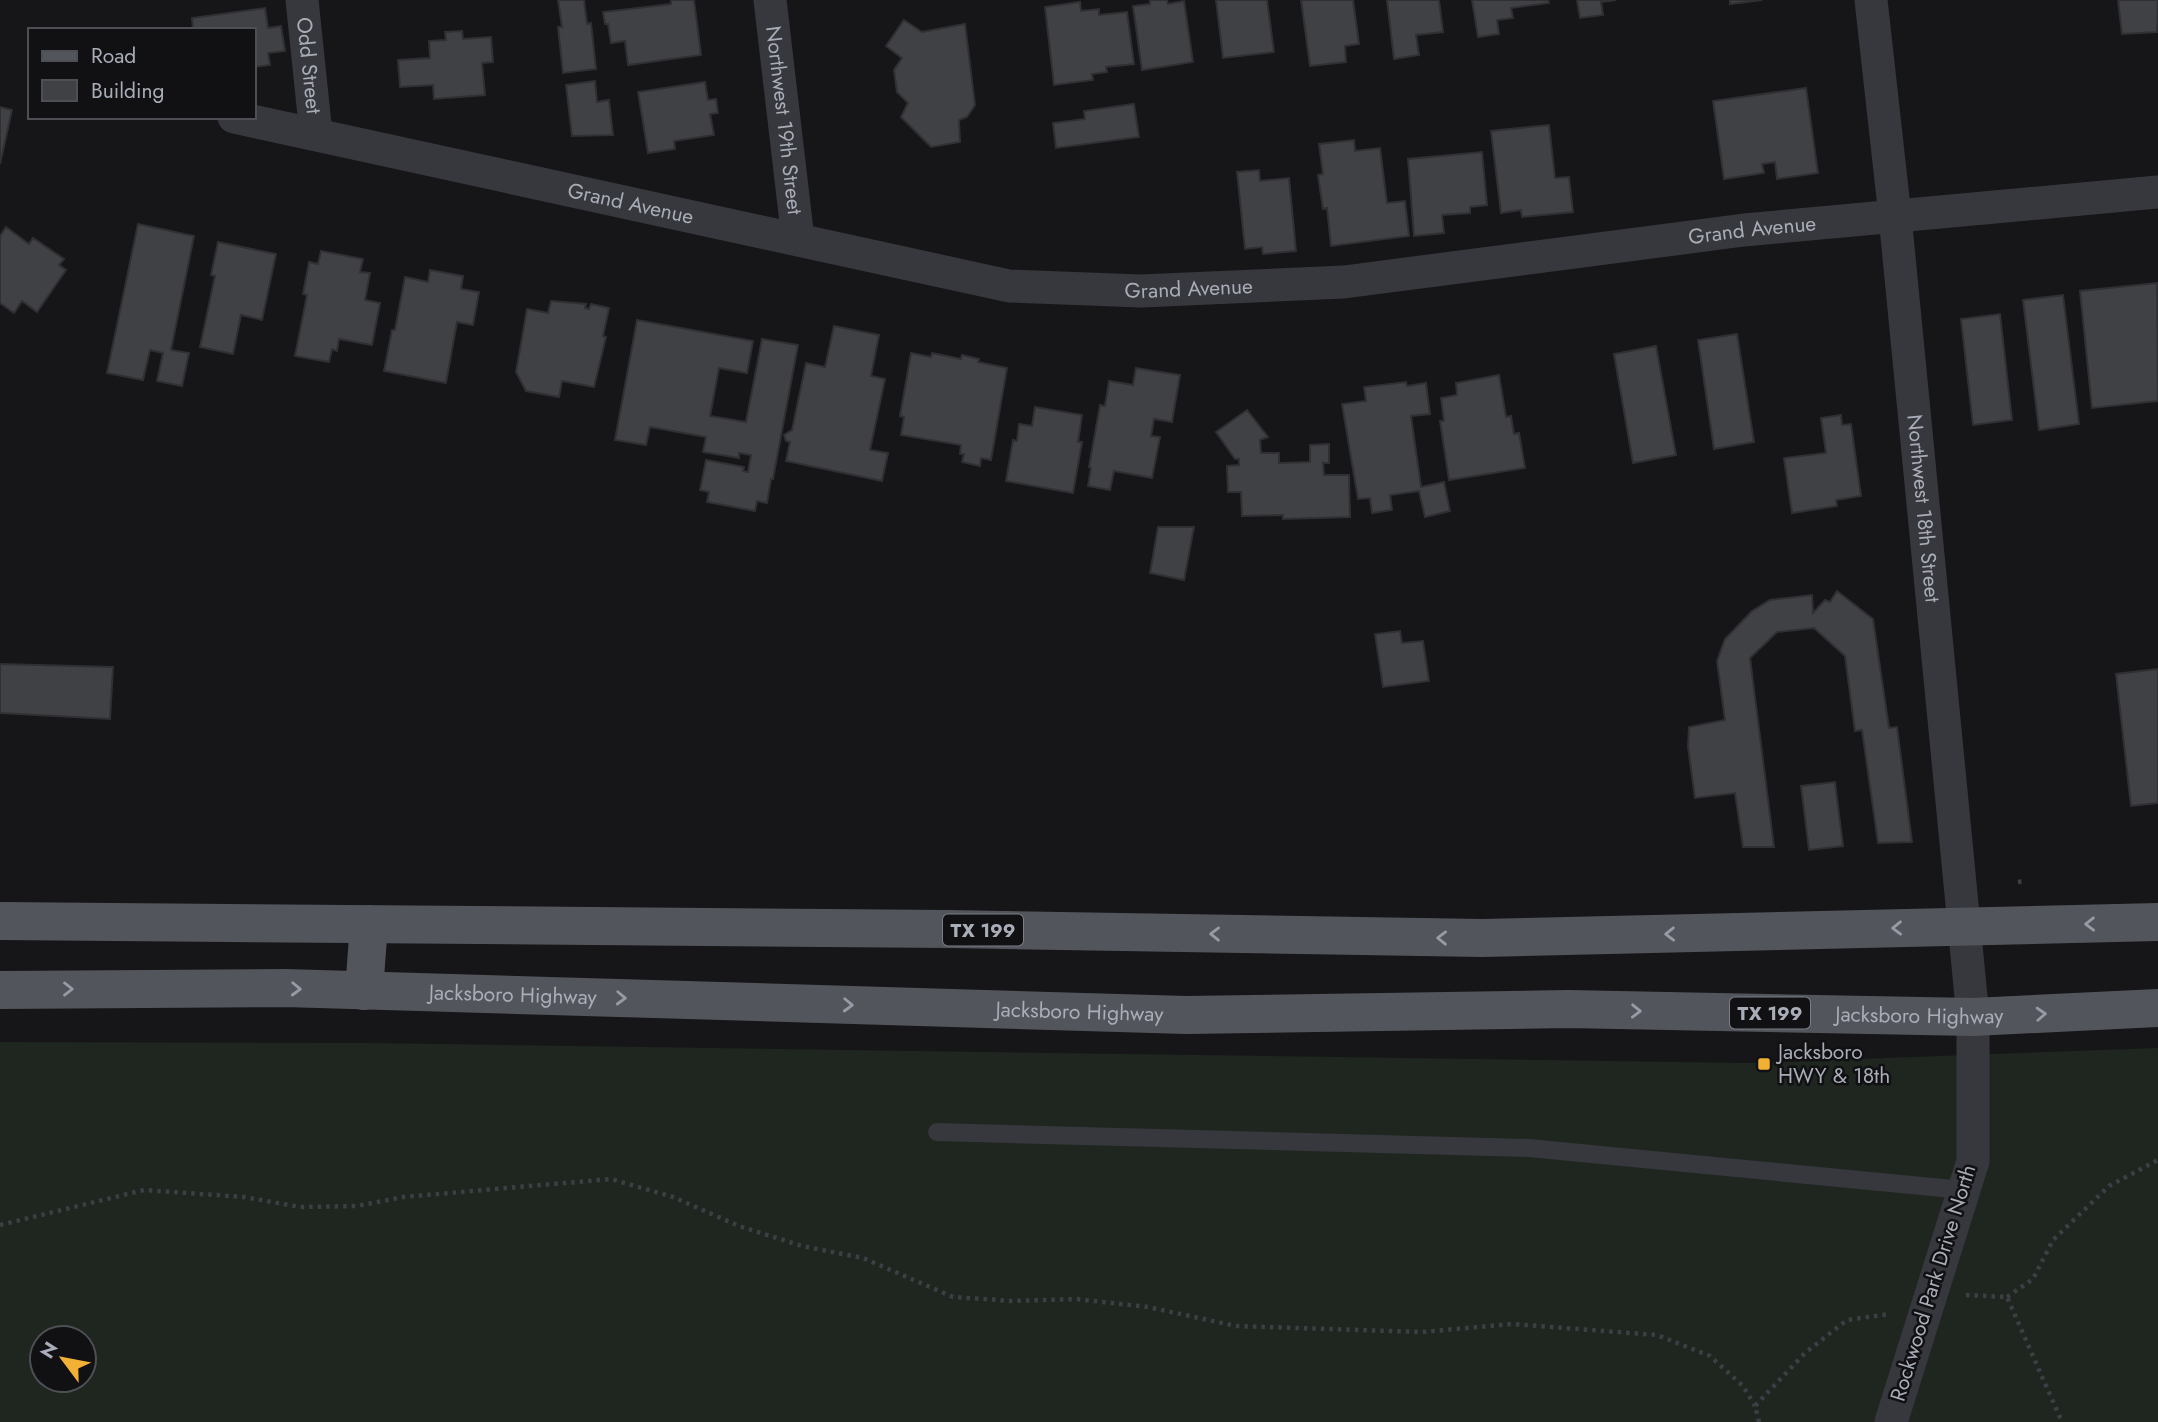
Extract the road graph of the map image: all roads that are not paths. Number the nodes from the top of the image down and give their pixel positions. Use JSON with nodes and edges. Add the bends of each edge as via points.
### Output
{"nodes":[{"id":1,"x":302,"y":0,"type":"edge"},
{"id":2,"x":770,"y":0,"type":"edge"},
{"id":3,"x":1871,"y":0,"type":"edge"},
{"id":4,"x":244,"y":119,"type":"edge"},
{"id":5,"x":316,"y":134,"type":"junction"},
{"id":6,"x":2158,"y":192,"type":"edge"},
{"id":7,"x":1895,"y":216,"type":"junction"},
{"id":8,"x":798,"y":239,"type":"junction"},
{"id":9,"x":0,"y":921,"type":"edge"},
{"id":10,"x":2158,"y":922,"type":"edge"},
{"id":11,"x":369,"y":924,"type":"junction"},
{"id":12,"x":1965,"y":926,"type":"junction"},
{"id":13,"x":0,"y":990,"type":"edge"},
{"id":14,"x":364,"y":990,"type":"junction"},
{"id":15,"x":2158,"y":1008,"type":"edge"},
{"id":16,"x":1973,"y":1017,"type":"junction"},
{"id":17,"x":937,"y":1132,"type":"dead end"},
{"id":18,"x":1963,"y":1190,"type":"junction"},
{"id":19,"x":1891,"y":1422,"type":"edge"}],
"edges":[{"from":1,"to":5,"type":"street","name":"Odd Street"},
{"from":2,"to":8,"type":"street","name":"Northwest 19th Street"},
{"from":3,"to":7,"type":"street","name":"Northwest 18th Street"},
{"from":4,"to":5,"type":"street","name":"Grand Avenue"},
{"from":5,"to":8,"type":"street","name":"Grand Avenue"},
{"from":6,"to":7,"type":"street","name":"Grand Avenue"},
{"from":7,"to":8,"type":"street","name":"Grand Avenue","via":[[1744,230],[1344,282],[1141,291],[1009,286]]},
{"from":7,"to":12,"type":"street","name":"Northwest 18th Street"},
{"from":9,"to":11,"type":"main road","number":"TX 199"},
{"from":10,"to":12,"type":"main road","number":"TX 199","one_way":true},
{"from":12,"to":11,"type":"main road","number":"TX 199","one_way":true,"via":[[1482,938]]},
{"from":11,"to":14,"type":"main road"},
{"from":12,"to":16,"type":"street","name":"Northwest 18th Street"},
{"from":13,"to":14,"type":"main road","name":"Jacksboro Highway","number":"TX 199","one_way":true},
{"from":14,"to":16,"type":"main road","name":"Jacksboro Highway","number":"TX 199","one_way":true,"via":[[1186,1015],[1568,1009]]},
{"from":16,"to":15,"type":"main road","name":"Jacksboro Highway","number":"TX 199","one_way":true},
{"from":16,"to":18,"type":"street","name":"Rockwood Park Drive North","via":[[1973,1161]]},
{"from":17,"to":18,"type":"lane","via":[[1529,1148]]},
{"from":18,"to":19,"type":"street","name":"Rockwood Park Drive North"}]}
